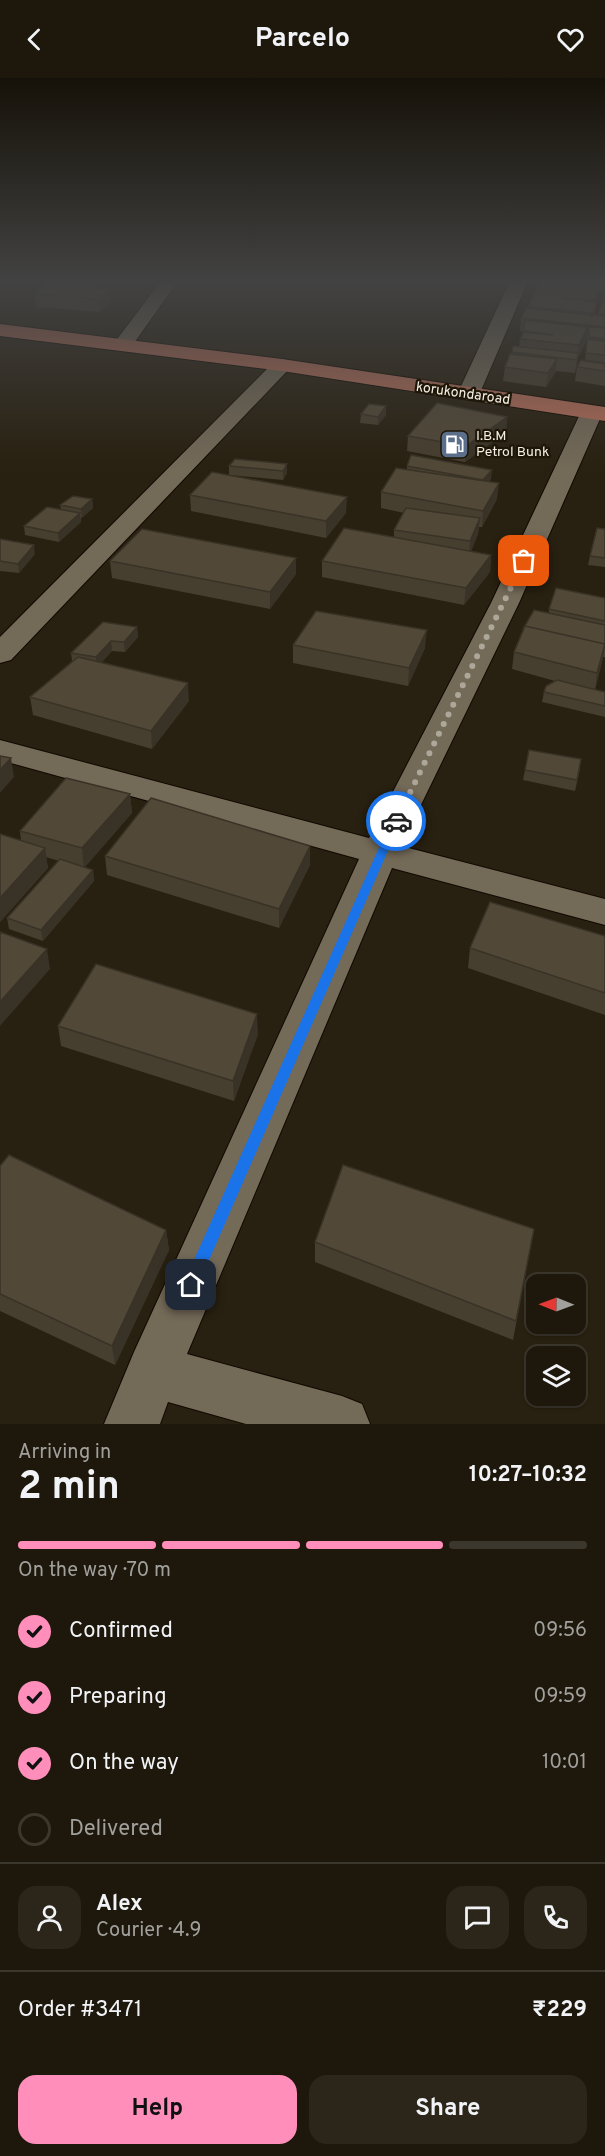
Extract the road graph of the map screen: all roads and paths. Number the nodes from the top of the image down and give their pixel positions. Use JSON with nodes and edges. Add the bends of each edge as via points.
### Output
{"nodes":[{"id":1,"x":105,"y":344,"type":"edge"},
{"id":2,"x":491,"y":344,"type":"edge"},
{"id":3,"x":122,"y":346,"type":"joint"},
{"id":4,"x":282,"y":365,"type":"junction"},
{"id":5,"x":468,"y":395,"type":"junction"},
{"id":6,"x":598,"y":413,"type":"edge"},
{"id":7,"x":0,"y":654,"type":"edge"},
{"id":8,"x":0,"y":750,"type":"edge"},
{"id":9,"x":380,"y":853,"type":"junction"},
{"id":10,"x":605,"y":912,"type":"edge"},
{"id":11,"x":153,"y":1371,"type":"junction"},
{"id":12,"x":132,"y":1424,"type":"edge"},
{"id":13,"x":342,"y":1424,"type":"edge"}],
"edges":[{"from":1,"to":3,"type":"main road","name":"korukondaroad"},
{"from":2,"to":5,"type":"street"},
{"from":3,"to":4,"type":"main road","name":"korukondaroad"},
{"from":4,"to":5,"type":"main road","name":"korukondaroad"},
{"from":4,"to":7,"type":"street"},
{"from":5,"to":6,"type":"main road","name":"korukondaroad"},
{"from":6,"to":9,"type":"street"},
{"from":8,"to":9,"type":"street"},
{"from":9,"to":10,"type":"street"},
{"from":9,"to":11,"type":"street"},
{"from":11,"to":12,"type":"street"},
{"from":11,"to":13,"type":"street"}]}
